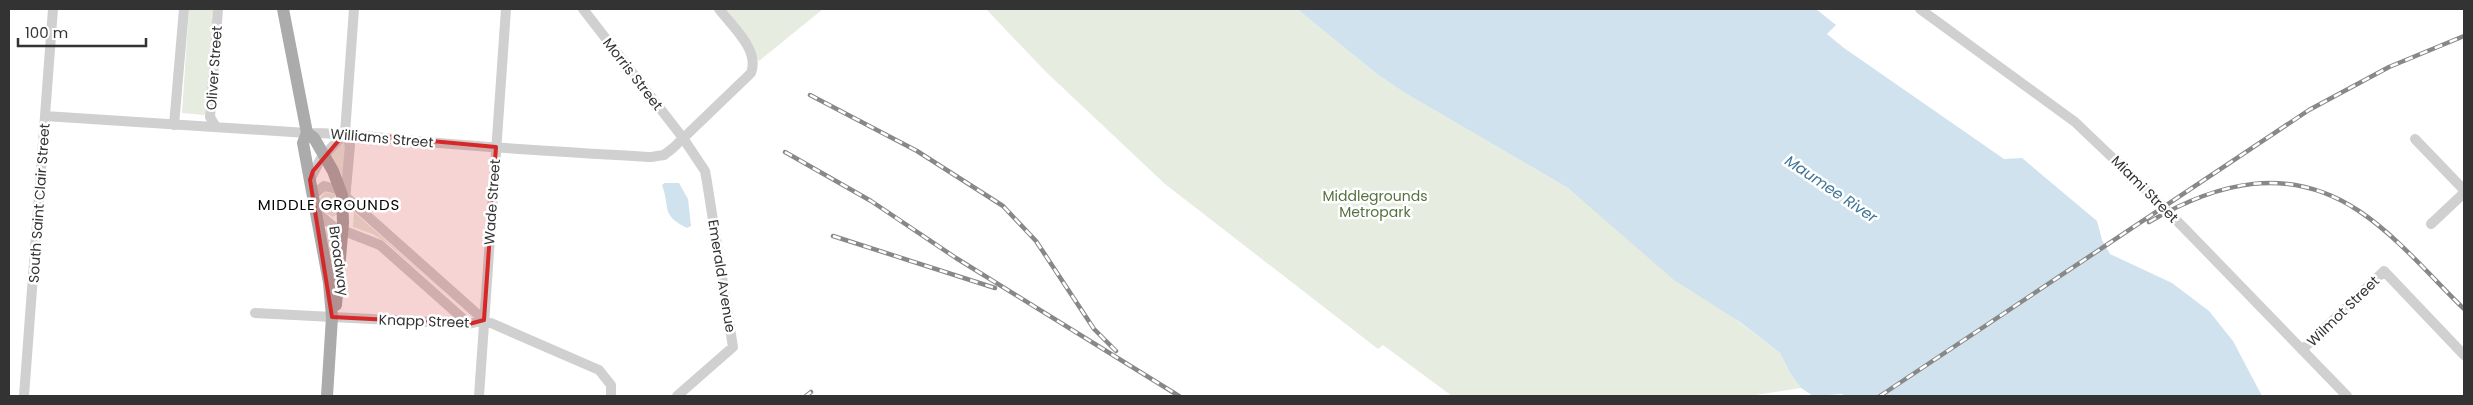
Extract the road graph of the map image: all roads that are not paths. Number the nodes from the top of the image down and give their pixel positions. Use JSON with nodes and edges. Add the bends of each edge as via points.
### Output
{"nodes":[{"id":1,"x":53,"y":9,"type":"edge"},
{"id":2,"x":184,"y":9,"type":"edge"},
{"id":3,"x":218,"y":9,"type":"edge"},
{"id":4,"x":283,"y":9,"type":"edge"},
{"id":5,"x":354,"y":9,"type":"edge"},
{"id":6,"x":506,"y":9,"type":"edge"},
{"id":7,"x":583,"y":9,"type":"edge"},
{"id":8,"x":719,"y":9,"type":"edge"},
{"id":9,"x":1920,"y":9,"type":"edge"},
{"id":10,"x":45,"y":116,"type":"junction"},
{"id":11,"x":174,"y":125,"type":"junction"},
{"id":12,"x":216,"y":127,"type":"junction"},
{"id":13,"x":345,"y":133,"type":"junction"},
{"id":14,"x":307,"y":134,"type":"junction"},
{"id":15,"x":683,"y":138,"type":"junction"},
{"id":16,"x":2415,"y":139,"type":"dead end"},
{"id":17,"x":496,"y":147,"type":"junction"},
{"id":18,"x":324,"y":156,"type":"junction"},
{"id":19,"x":310,"y":180,"type":"junction"},
{"id":20,"x":2464,"y":191,"type":"edge"},
{"id":21,"x":344,"y":194,"type":"junction"},
{"id":22,"x":313,"y":195,"type":"junction"},
{"id":23,"x":316,"y":212,"type":"junction"},
{"id":24,"x":2432,"y":224,"type":"dead end"},
{"id":25,"x":342,"y":227,"type":"junction"},
{"id":26,"x":255,"y":313,"type":"dead end"},
{"id":27,"x":332,"y":317,"type":"junction"},
{"id":28,"x":484,"y":320,"type":"junction"},
{"id":29,"x":469,"y":324,"type":"junction"},
{"id":30,"x":2302,"y":350,"type":"junction"},
{"id":31,"x":2464,"y":355,"type":"edge"},
{"id":32,"x":24,"y":396,"type":"edge"},
{"id":33,"x":327,"y":396,"type":"edge"},
{"id":34,"x":479,"y":396,"type":"edge"},
{"id":35,"x":611,"y":396,"type":"edge"},
{"id":36,"x":677,"y":396,"type":"edge"},
{"id":37,"x":2347,"y":396,"type":"edge"}],
"edges":[{"from":1,"to":10,"type":"street","name":"South Saint Clair Street"},
{"from":2,"to":11,"type":"street"},
{"from":3,"to":12,"type":"street","name":"Oliver Street","via":[[210,117]]},
{"from":4,"to":14,"type":"main road"},
{"from":5,"to":13,"type":"street"},
{"from":6,"to":17,"type":"street","name":"Wade Street"},
{"from":7,"to":15,"type":"street","name":"Morris Street"},
{"from":8,"to":15,"type":"street","name":"Williams Street","via":[[749,48],[753,67],[746,79]]},
{"from":9,"to":30,"type":"street","name":"Miami Street","bridge":true,"via":[[2075,122],[2140,183]]},
{"from":10,"to":11,"type":"street","name":"Williams Street"},
{"from":10,"to":32,"type":"street","name":"South Saint Clair Street"},
{"from":11,"to":12,"type":"street","name":"Williams Street"},
{"from":12,"to":14,"type":"street","name":"Williams Street"},
{"from":13,"to":14,"type":"street","name":"Williams Street"},
{"from":13,"to":17,"type":"street","name":"Williams Street"},
{"from":13,"to":18,"type":"street"},
{"from":13,"to":21,"type":"street","via":[[350,145]]},
{"from":14,"to":18,"type":"main road","via":[[314,138]]},
{"from":14,"to":19,"type":"main road","name":"Broadway","via":[[303,143]]},
{"from":15,"to":17,"type":"street","name":"Williams Street","via":[[664,155],[652,157]]},
{"from":15,"to":36,"type":"street","name":"Emerald Avenue","via":[[704,171],[707,182],[733,347]]},
{"from":16,"to":20,"type":"street"},
{"from":17,"to":28,"type":"street","name":"Wade Street"},
{"from":18,"to":19,"type":"street"},
{"from":18,"to":21,"type":"main road"},
{"from":19,"to":22,"type":"main road","name":"Broadway"},
{"from":20,"to":24,"type":"street"},
{"from":21,"to":22,"type":"street","via":[[324,186]]},
{"from":21,"to":25,"type":"main road","name":"Broadway"},
{"from":21,"to":28,"type":"street"},
{"from":22,"to":23,"type":"main road","name":"Broadway"},
{"from":23,"to":25,"type":"street","via":[[323,220]]},
{"from":23,"to":27,"type":"main road","name":"Broadway"},
{"from":25,"to":27,"type":"main road","name":"Broadway","via":[[337,301]]},
{"from":25,"to":29,"type":"street","via":[[386,250]]},
{"from":26,"to":27,"type":"street","name":"Knapp Street"},
{"from":27,"to":29,"type":"street","name":"Knapp Street"},
{"from":27,"to":33,"type":"main road","name":"Broadway"},
{"from":28,"to":29,"type":"street","name":"Knapp Street"},
{"from":28,"to":34,"type":"street","name":"Wade Street"},
{"from":28,"to":35,"type":"street","name":"Knapp Street","via":[[599,370],[610,385]]},
{"from":30,"to":31,"type":"street","name":"Wilmot Street","via":[[2384,271]]},
{"from":30,"to":37,"type":"street","name":"Miami Street"}]}
